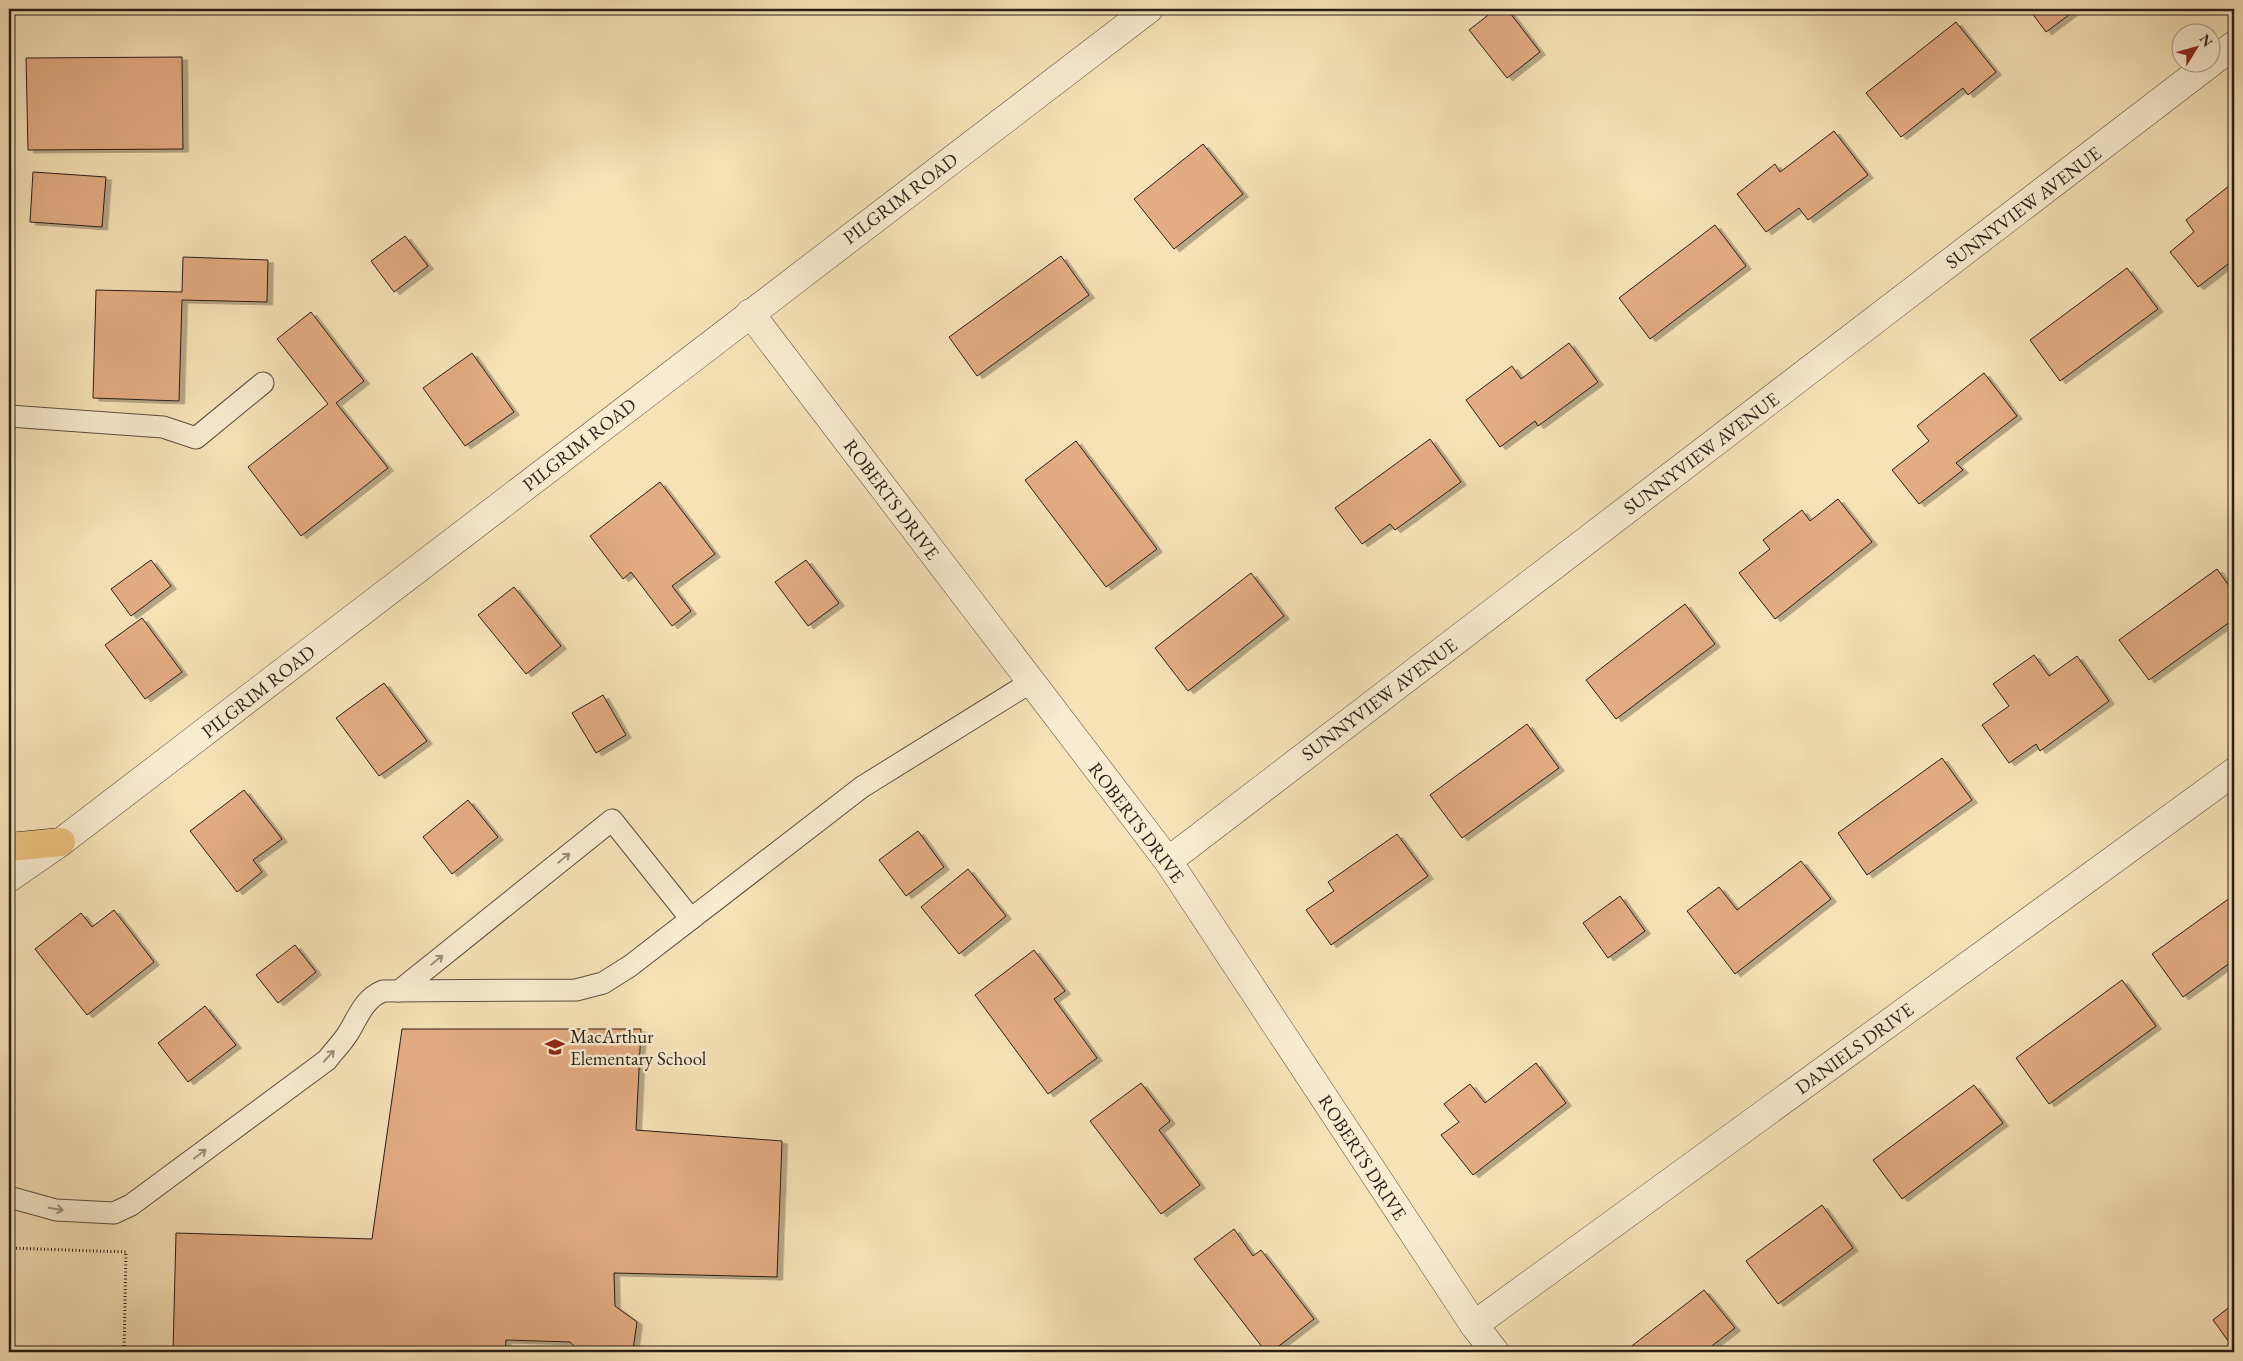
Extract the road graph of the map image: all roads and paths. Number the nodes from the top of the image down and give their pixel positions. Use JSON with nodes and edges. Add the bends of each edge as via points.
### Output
{"nodes":[{"id":1,"x":1149,"y":9,"type":"edge"},
{"id":2,"x":2234,"y":45,"type":"edge"},
{"id":3,"x":750,"y":312,"type":"junction"},
{"id":4,"x":264,"y":383,"type":"dead end"},
{"id":5,"x":9,"y":416,"type":"edge"},
{"id":6,"x":1031,"y":682,"type":"junction"},
{"id":7,"x":2234,"y":772,"type":"edge"},
{"id":8,"x":61,"y":842,"type":"junction"},
{"id":9,"x":9,"y":847,"type":"edge"},
{"id":10,"x":1168,"y":861,"type":"junction"},
{"id":11,"x":9,"y":878,"type":"edge"},
{"id":12,"x":691,"y":919,"type":"junction"},
{"id":13,"x":399,"y":991,"type":"junction"},
{"id":14,"x":9,"y":1197,"type":"edge"},
{"id":15,"x":9,"y":1248,"type":"edge"},
{"id":16,"x":1474,"y":1325,"type":"junction"},
{"id":17,"x":124,"y":1352,"type":"edge"},
{"id":18,"x":1495,"y":1352,"type":"edge"}],
"edges":[{"from":1,"to":3,"type":"street","name":"PILGRIM ROAD"},
{"from":2,"to":10,"type":"street","name":"SUNNYVIEW AVENUE"},
{"from":3,"to":6,"type":"street","name":"ROBERTS DRIVE"},
{"from":3,"to":8,"type":"street","name":"PILGRIM ROAD"},
{"from":4,"to":5,"type":"lane","via":[[196,438],[162,427]]},
{"from":6,"to":10,"type":"street","name":"ROBERTS DRIVE"},
{"from":6,"to":12,"type":"lane","via":[[862,787]]},
{"from":7,"to":16,"type":"street","name":"DANIELS DRIVE"},
{"from":8,"to":9,"type":"main road"},
{"from":8,"to":11,"type":"street","name":"PILGRIM ROAD"},
{"from":10,"to":16,"type":"street","name":"ROBERTS DRIVE"},
{"from":12,"to":13,"type":"lane","via":[[603,983],[576,990]]},
{"from":13,"to":12,"type":"lane","one_way":true,"via":[[612,820]]},
{"from":14,"to":13,"type":"lane","one_way":true,"via":[[56,1210],[114,1213],[131,1205],[327,1060],[373,996],[384,991]]},
{"from":15,"to":17,"type":"path","via":[[126,1252]]},
{"from":16,"to":18,"type":"street","name":"ROBERTS DRIVE"}]}
